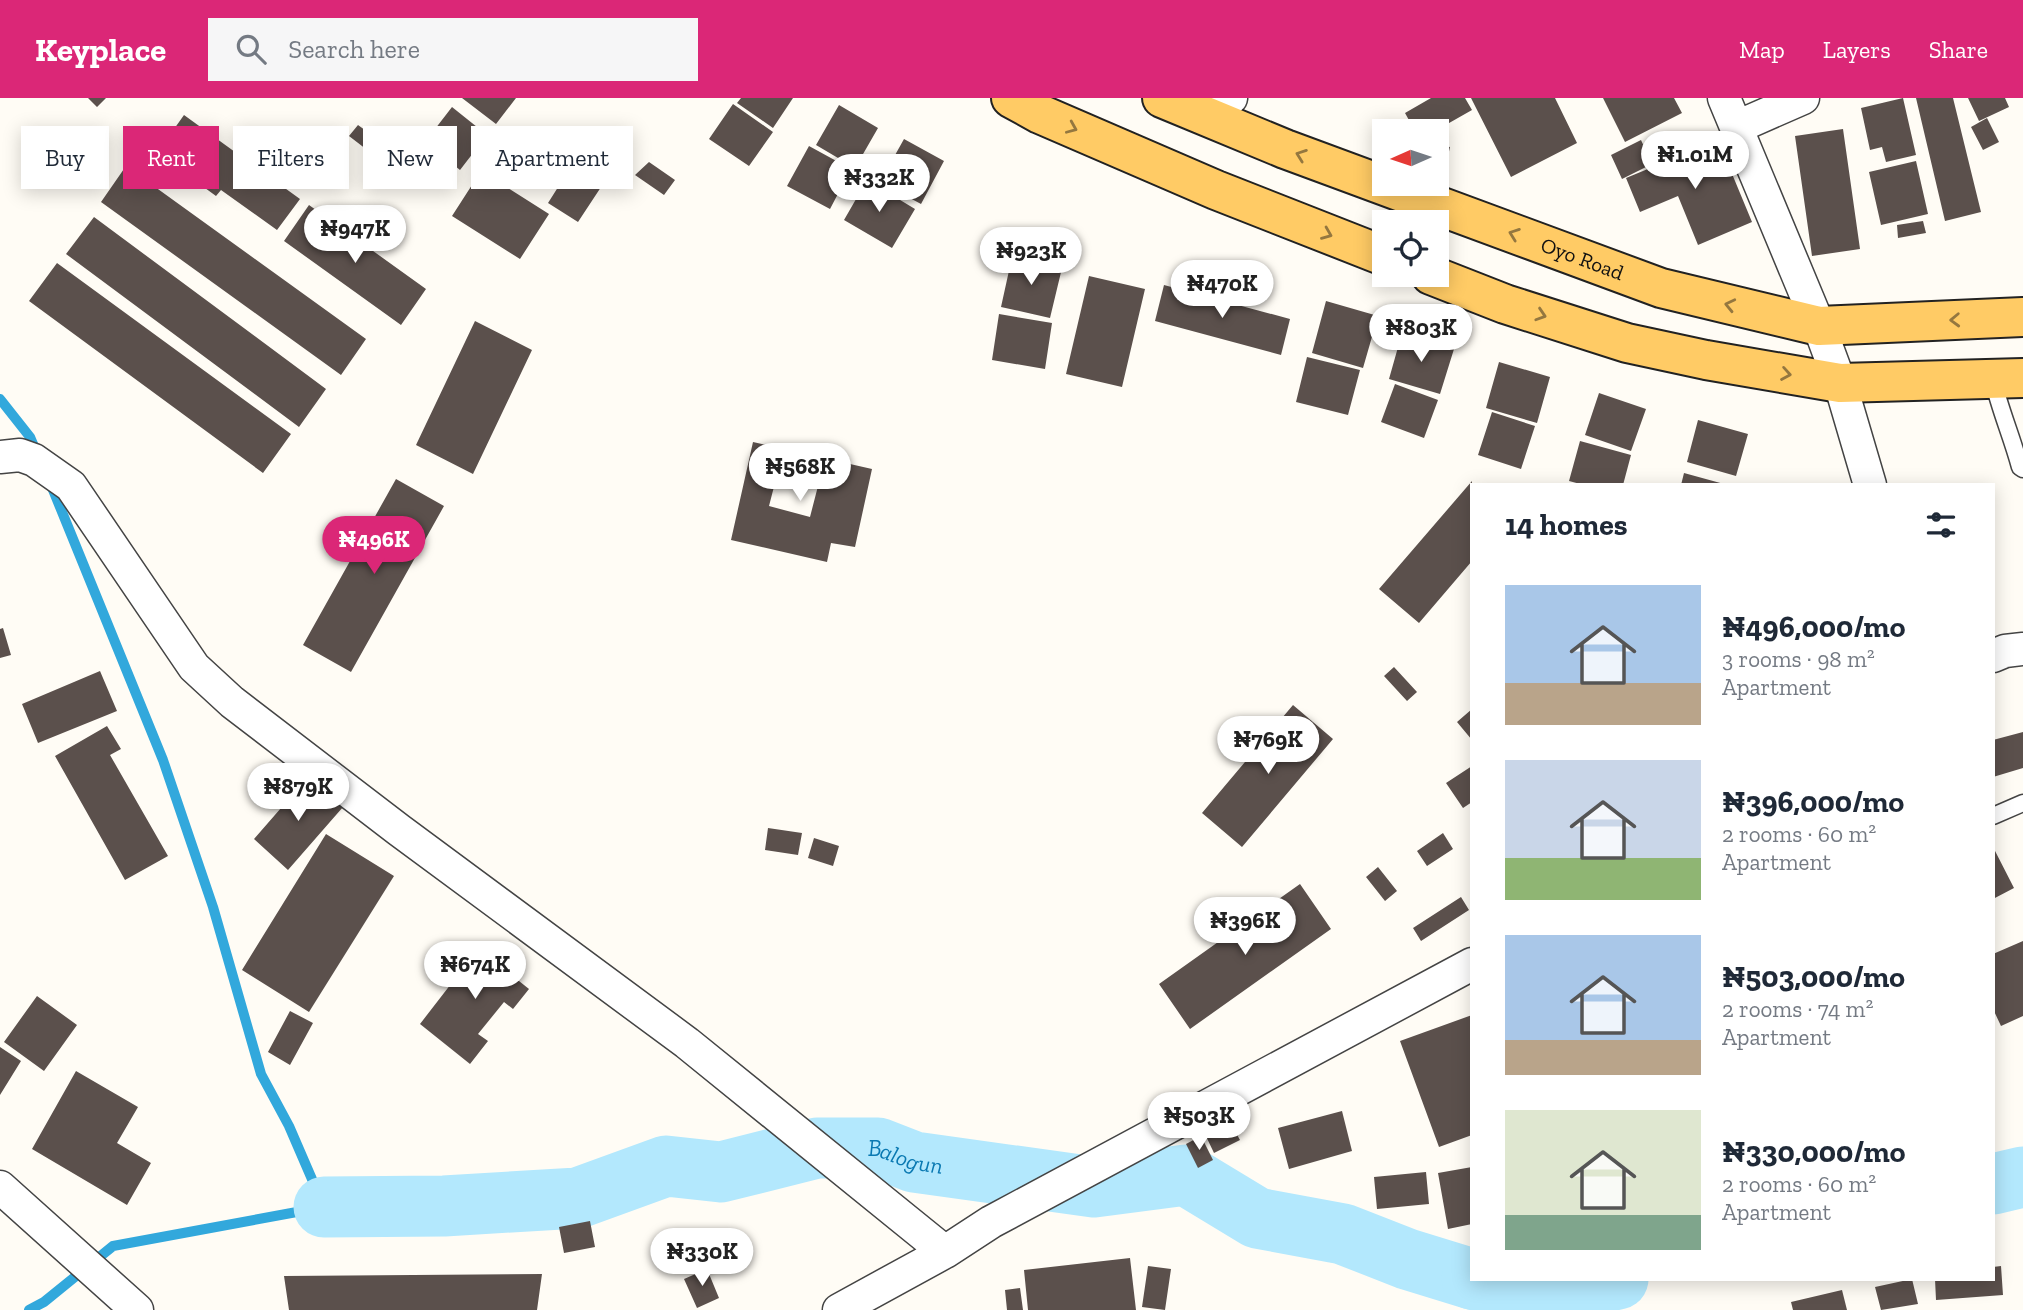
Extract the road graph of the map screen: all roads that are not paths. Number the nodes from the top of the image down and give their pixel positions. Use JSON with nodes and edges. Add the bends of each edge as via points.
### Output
{"nodes":[{"id":1,"x":1011,"y":98,"type":"edge"},
{"id":2,"x":1161,"y":98,"type":"edge"},
{"id":3,"x":1724,"y":98,"type":"edge"},
{"id":4,"x":1803,"y":98,"type":"edge"},
{"id":5,"x":1218,"y":108,"type":"edge"},
{"id":6,"x":1737,"y":127,"type":"junction"},
{"id":7,"x":1372,"y":251,"type":"edge"},
{"id":8,"x":1449,"y":282,"type":"edge"},
{"id":9,"x":2023,"y":317,"type":"edge"},
{"id":10,"x":1819,"y":326,"type":"junction"},
{"id":11,"x":2008,"y":378,"type":"edge"},
{"id":12,"x":1840,"y":383,"type":"junction"},
{"id":13,"x":0,"y":457,"type":"edge"},
{"id":14,"x":2023,"y":469,"type":"edge"},
{"id":15,"x":1869,"y":483,"type":"edge"},
{"id":16,"x":2023,"y":649,"type":"edge"},
{"id":17,"x":1995,"y":655,"type":"edge"},
{"id":18,"x":2023,"y":803,"type":"edge"},
{"id":19,"x":1995,"y":815,"type":"edge"},
{"id":20,"x":1470,"y":965,"type":"edge"},
{"id":21,"x":0,"y":1187,"type":"edge"},
{"id":22,"x":945,"y":1252,"type":"junction"},
{"id":23,"x":137,"y":1310,"type":"edge"},
{"id":24,"x":839,"y":1310,"type":"edge"}],
"edges":[{"from":1,"to":7,"type":"main road","one_way":true,"via":[[1191,179]]},
{"from":2,"to":5,"type":"main road","name":"Oyo Road"},
{"from":3,"to":6,"type":"street"},
{"from":4,"to":6,"type":"street"},
{"from":10,"to":5,"type":"main road","name":"Oyo Road","one_way":true,"via":[[1661,288]]},
{"from":6,"to":10,"type":"street"},
{"from":8,"to":12,"type":"main road","one_way":true,"via":[[1627,342]]},
{"from":9,"to":10,"type":"main road","name":"Oyo Road","one_way":true},
{"from":10,"to":12,"type":"street"},
{"from":11,"to":12,"type":"main road"},
{"from":11,"to":14,"type":"lane","via":[[2002,417]]},
{"from":12,"to":15,"type":"street"},
{"from":13,"to":22,"type":"street","via":[[20,455],[34,460],[71,486],[194,667],[232,702],[687,1043]]},
{"from":16,"to":17,"type":"street"},
{"from":18,"to":19,"type":"lane"},
{"from":20,"to":22,"type":"street","via":[[991,1222]]},
{"from":21,"to":23,"type":"street"},
{"from":22,"to":24,"type":"street"}]}
